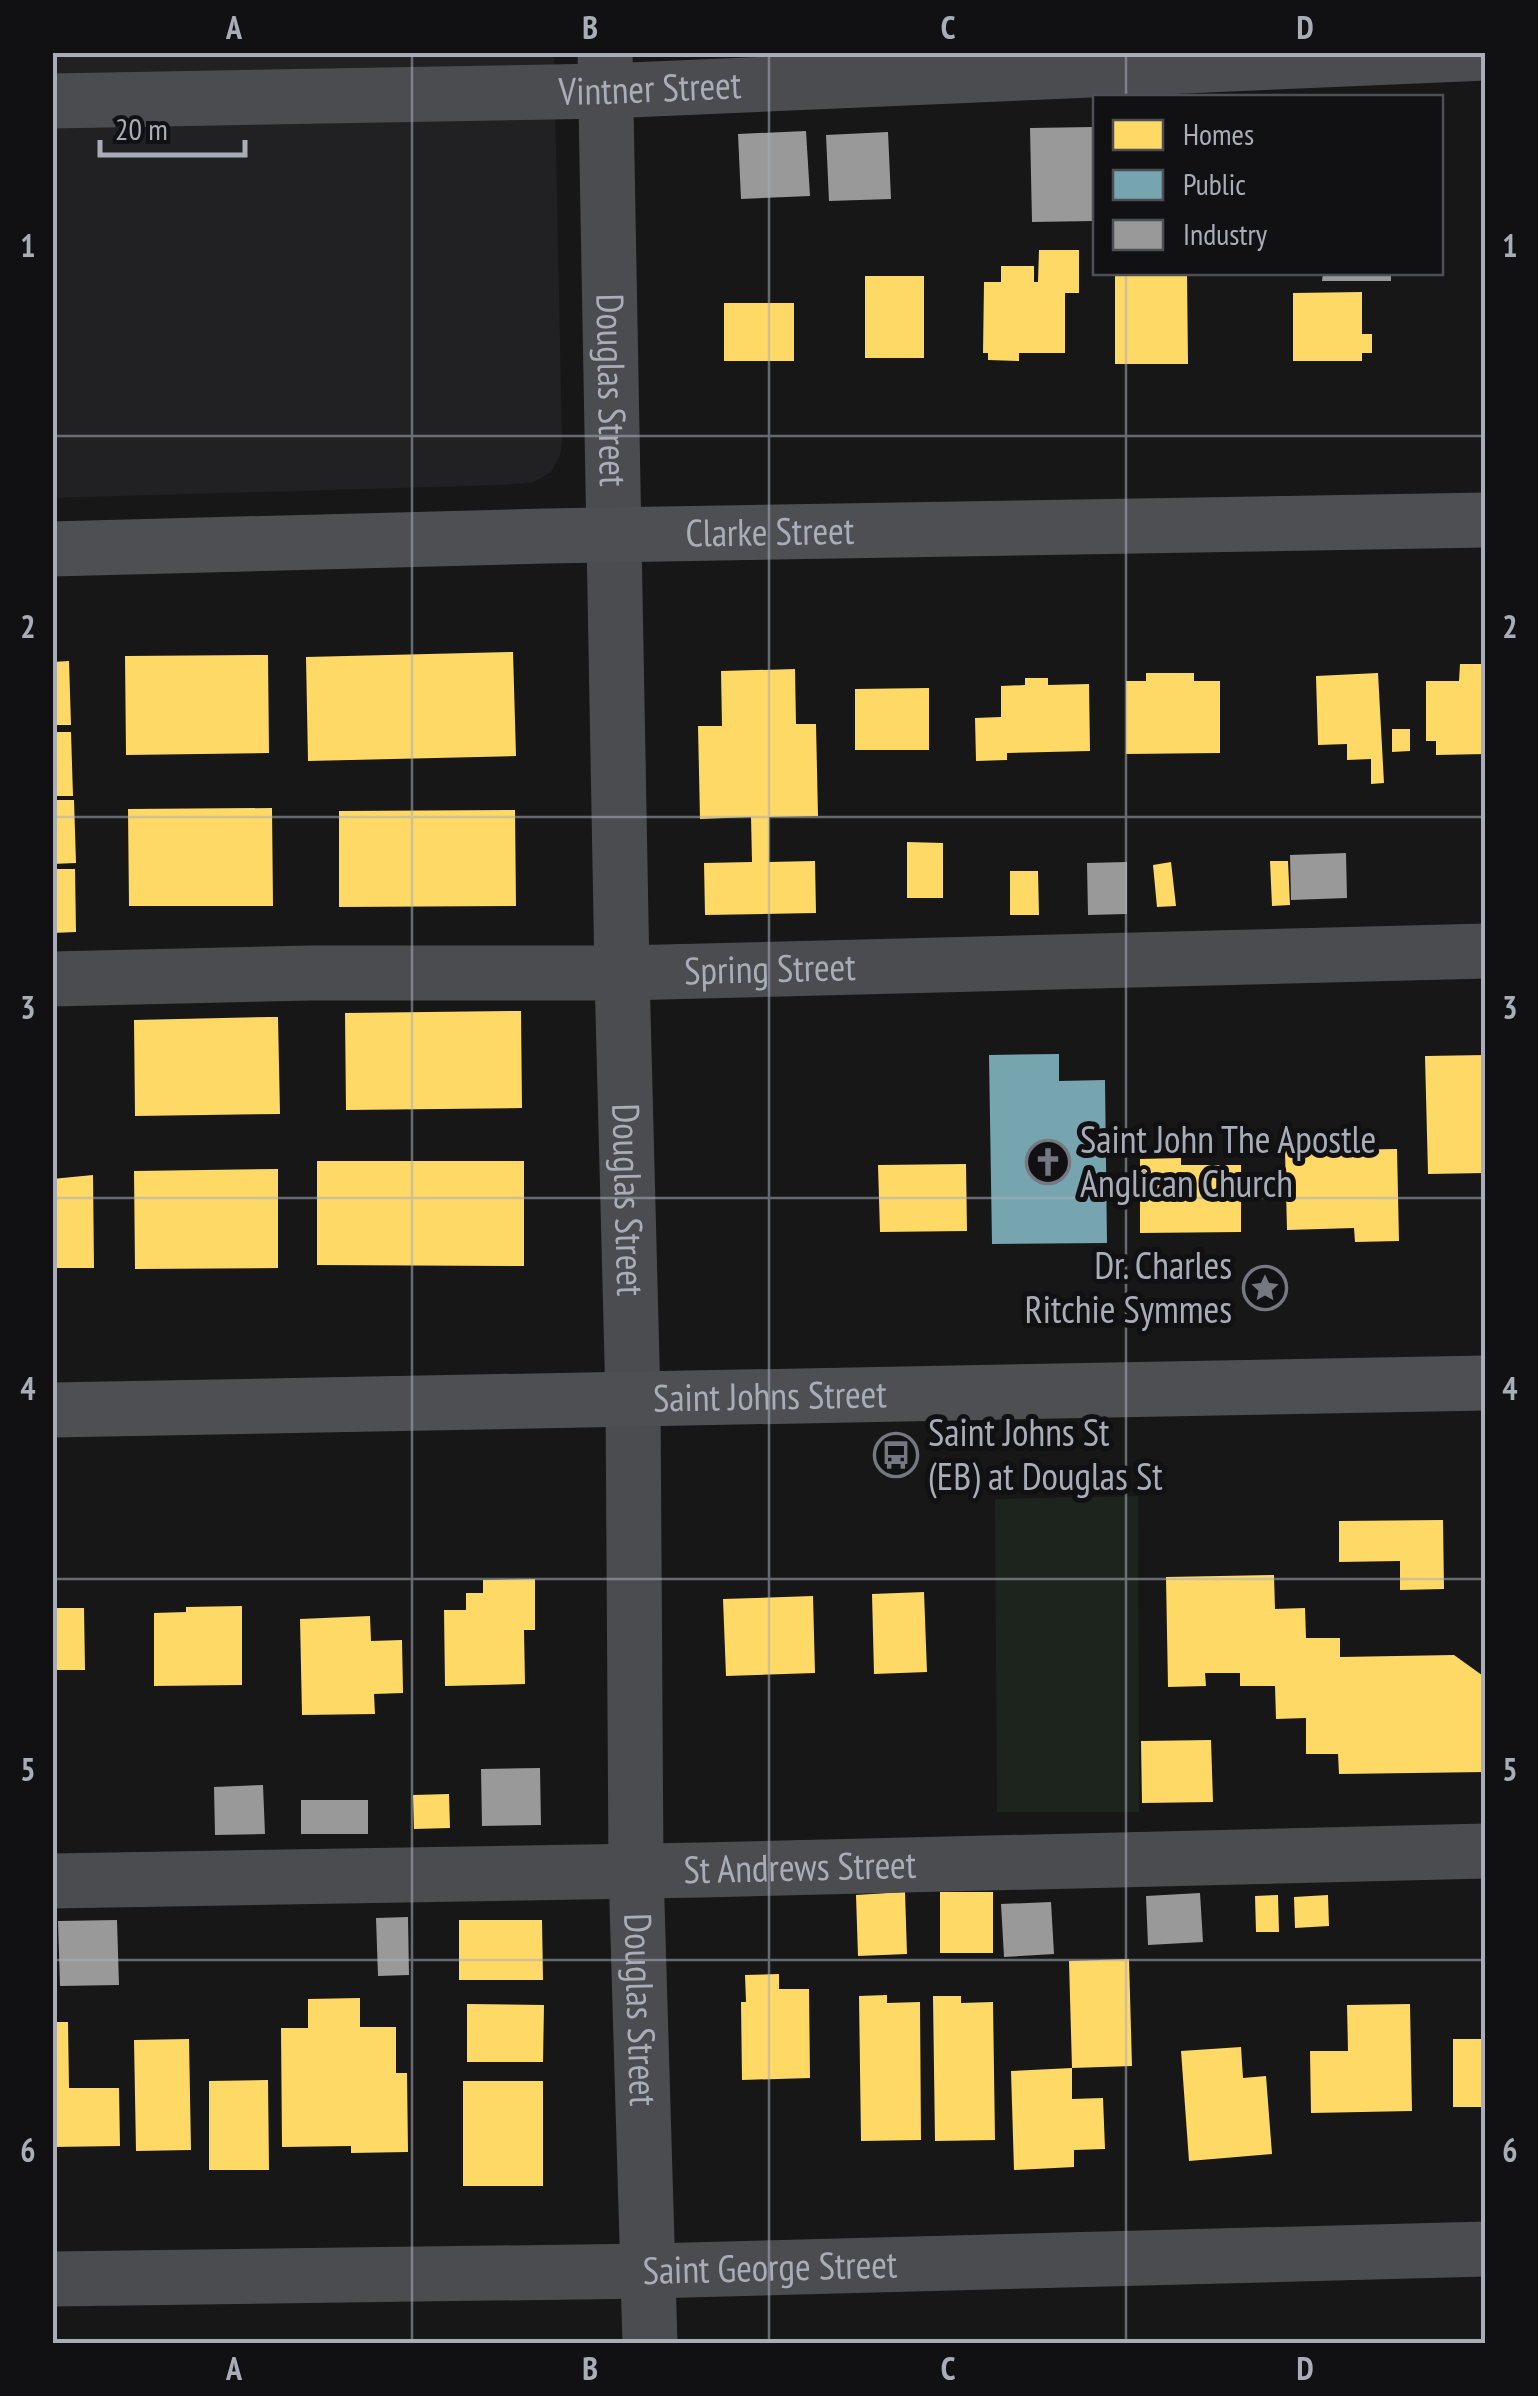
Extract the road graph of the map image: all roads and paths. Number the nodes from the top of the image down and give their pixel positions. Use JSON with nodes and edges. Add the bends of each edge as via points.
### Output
{"nodes":[{"id":1,"x":1486,"y":53,"type":"edge"},
{"id":2,"x":606,"y":72,"type":"edge"},
{"id":3,"x":52,"y":101,"type":"edge"},
{"id":4,"x":1486,"y":520,"type":"edge"},
{"id":5,"x":613,"y":535,"type":"junction"},
{"id":6,"x":52,"y":549,"type":"edge"},
{"id":7,"x":1486,"y":951,"type":"edge"},
{"id":8,"x":622,"y":973,"type":"junction"},
{"id":9,"x":52,"y":980,"type":"edge"},
{"id":10,"x":1486,"y":1383,"type":"edge"},
{"id":11,"x":633,"y":1400,"type":"junction"},
{"id":12,"x":52,"y":1410,"type":"edge"},
{"id":13,"x":1486,"y":1851,"type":"edge"},
{"id":14,"x":636,"y":1869,"type":"junction"},
{"id":15,"x":52,"y":1881,"type":"edge"},
{"id":16,"x":1486,"y":2249,"type":"edge"},
{"id":17,"x":648,"y":2271,"type":"junction"},
{"id":18,"x":52,"y":2279,"type":"edge"},
{"id":19,"x":650,"y":2344,"type":"edge"}],
"edges":[{"from":1,"to":2,"type":"street","name":"Vintner Street"},
{"from":2,"to":3,"type":"street","name":"Vintner Street"},
{"from":2,"to":5,"type":"street","name":"Douglas Street"},
{"from":4,"to":5,"type":"main road","name":"Clarke Street"},
{"from":5,"to":6,"type":"main road","name":"Clarke Street"},
{"from":5,"to":8,"type":"street","name":"Douglas Street"},
{"from":7,"to":8,"type":"street","name":"Spring Street"},
{"from":8,"to":9,"type":"street","name":"Spring Street"},
{"from":8,"to":11,"type":"street","name":"Douglas Street"},
{"from":10,"to":11,"type":"main road","name":"Saint Johns Street"},
{"from":11,"to":12,"type":"main road","name":"Saint Johns Street"},
{"from":11,"to":14,"type":"street","name":"Douglas Street"},
{"from":13,"to":14,"type":"street","name":"St Andrews Street"},
{"from":14,"to":15,"type":"street","name":"St Andrews Street"},
{"from":14,"to":17,"type":"street","name":"Douglas Street"},
{"from":16,"to":17,"type":"street","name":"Saint George Street"},
{"from":17,"to":18,"type":"street","name":"Saint George Street"},
{"from":17,"to":19,"type":"street","name":"Douglas Street"}]}
